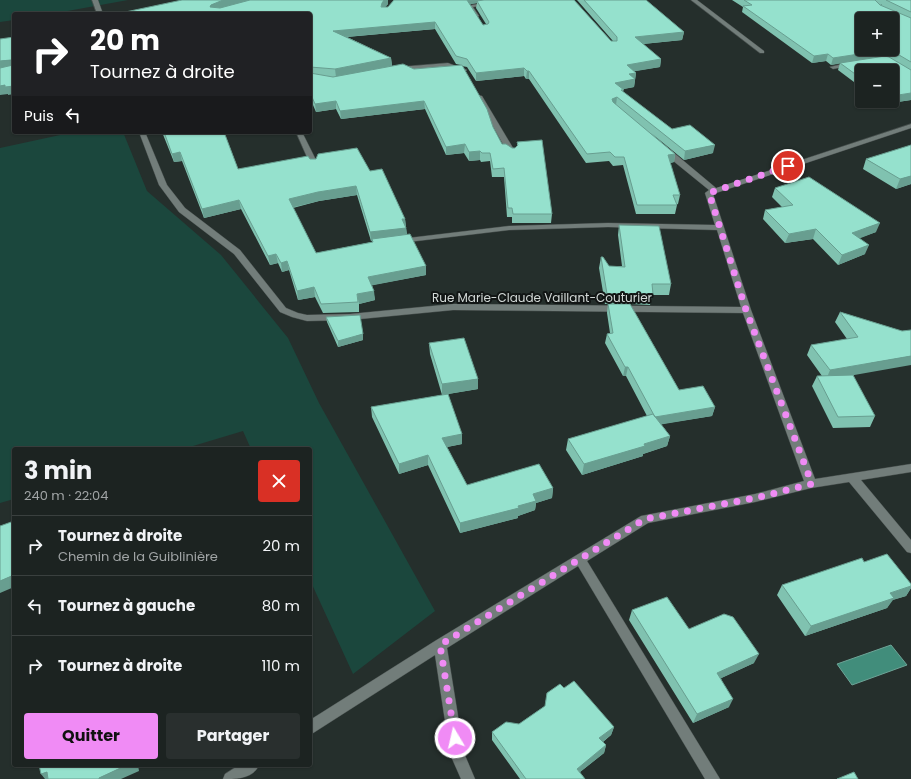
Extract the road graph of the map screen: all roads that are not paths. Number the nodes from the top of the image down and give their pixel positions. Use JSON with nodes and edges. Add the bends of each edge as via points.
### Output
{"nodes":[{"id":1,"x":95,"y":0,"type":"edge"},
{"id":2,"x":502,"y":0,"type":"edge"},
{"id":3,"x":694,"y":0,"type":"edge"},
{"id":4,"x":99,"y":12,"type":"edge"},
{"id":5,"x":481,"y":24,"type":"edge"},
{"id":6,"x":762,"y":52,"type":"dead end"},
{"id":7,"x":861,"y":62,"type":"edge"},
{"id":8,"x":833,"y":67,"type":"edge"},
{"id":9,"x":389,"y":70,"type":"edge"},
{"id":10,"x":467,"y":76,"type":"edge"},
{"id":11,"x":475,"y":89,"type":"edge"},
{"id":12,"x":911,"y":126,"type":"edge"},
{"id":13,"x":143,"y":134,"type":"edge"},
{"id":14,"x":300,"y":134,"type":"edge"},
{"id":15,"x":656,"y":142,"type":"edge"},
{"id":16,"x":512,"y":153,"type":"edge"},
{"id":17,"x":314,"y":164,"type":"edge"},
{"id":18,"x":715,"y":191,"type":"junction"},
{"id":19,"x":719,"y":228,"type":"junction"},
{"id":20,"x":395,"y":241,"type":"edge"},
{"id":21,"x":746,"y":310,"type":"junction"},
{"id":22,"x":911,"y":468,"type":"edge"},
{"id":23,"x":852,"y":478,"type":"junction"},
{"id":24,"x":812,"y":484,"type":"junction"},
{"id":25,"x":911,"y":548,"type":"edge"},
{"id":26,"x":580,"y":559,"type":"junction"},
{"id":27,"x":440,"y":645,"type":"junction"},
{"id":28,"x":312,"y":727,"type":"edge"},
{"id":29,"x":249,"y":767,"type":"edge"},
{"id":30,"x":230,"y":779,"type":"edge"},
{"id":31,"x":468,"y":779,"type":"edge"},
{"id":32,"x":713,"y":779,"type":"edge"}],
"edges":[{"from":1,"to":4,"type":"street"},
{"from":2,"to":5,"type":"street","via":[[470,6]]},
{"from":3,"to":6,"type":"street"},
{"from":7,"to":8,"type":"street"},
{"from":9,"to":10,"type":"street","via":[[448,65],[464,69]]},
{"from":11,"to":16,"type":"street"},
{"from":12,"to":18,"type":"street"},
{"from":13,"to":21,"type":"street","name":"Rue Marie-Claude Vaillant-Couturier","via":[[163,185],[182,210],[237,252],[283,310],[294,315],[306,318],[350,317],[453,307]]},
{"from":14,"to":17,"type":"street"},
{"from":15,"to":18,"type":"street"},
{"from":18,"to":19,"type":"street","via":[[709,193]]},
{"from":19,"to":20,"type":"street","via":[[608,225],[508,228]]},
{"from":19,"to":21,"type":"street"},
{"from":21,"to":24,"type":"street"},
{"from":22,"to":23,"type":"street"},
{"from":23,"to":24,"type":"street"},
{"from":23,"to":25,"type":"street"},
{"from":24,"to":26,"type":"street","via":[[755,498],[645,519]]},
{"from":26,"to":27,"type":"street"},
{"from":26,"to":32,"type":"street"},
{"from":27,"to":28,"type":"street"},
{"from":27,"to":31,"type":"street","via":[[458,754]]},
{"from":29,"to":30,"type":"street"}]}
